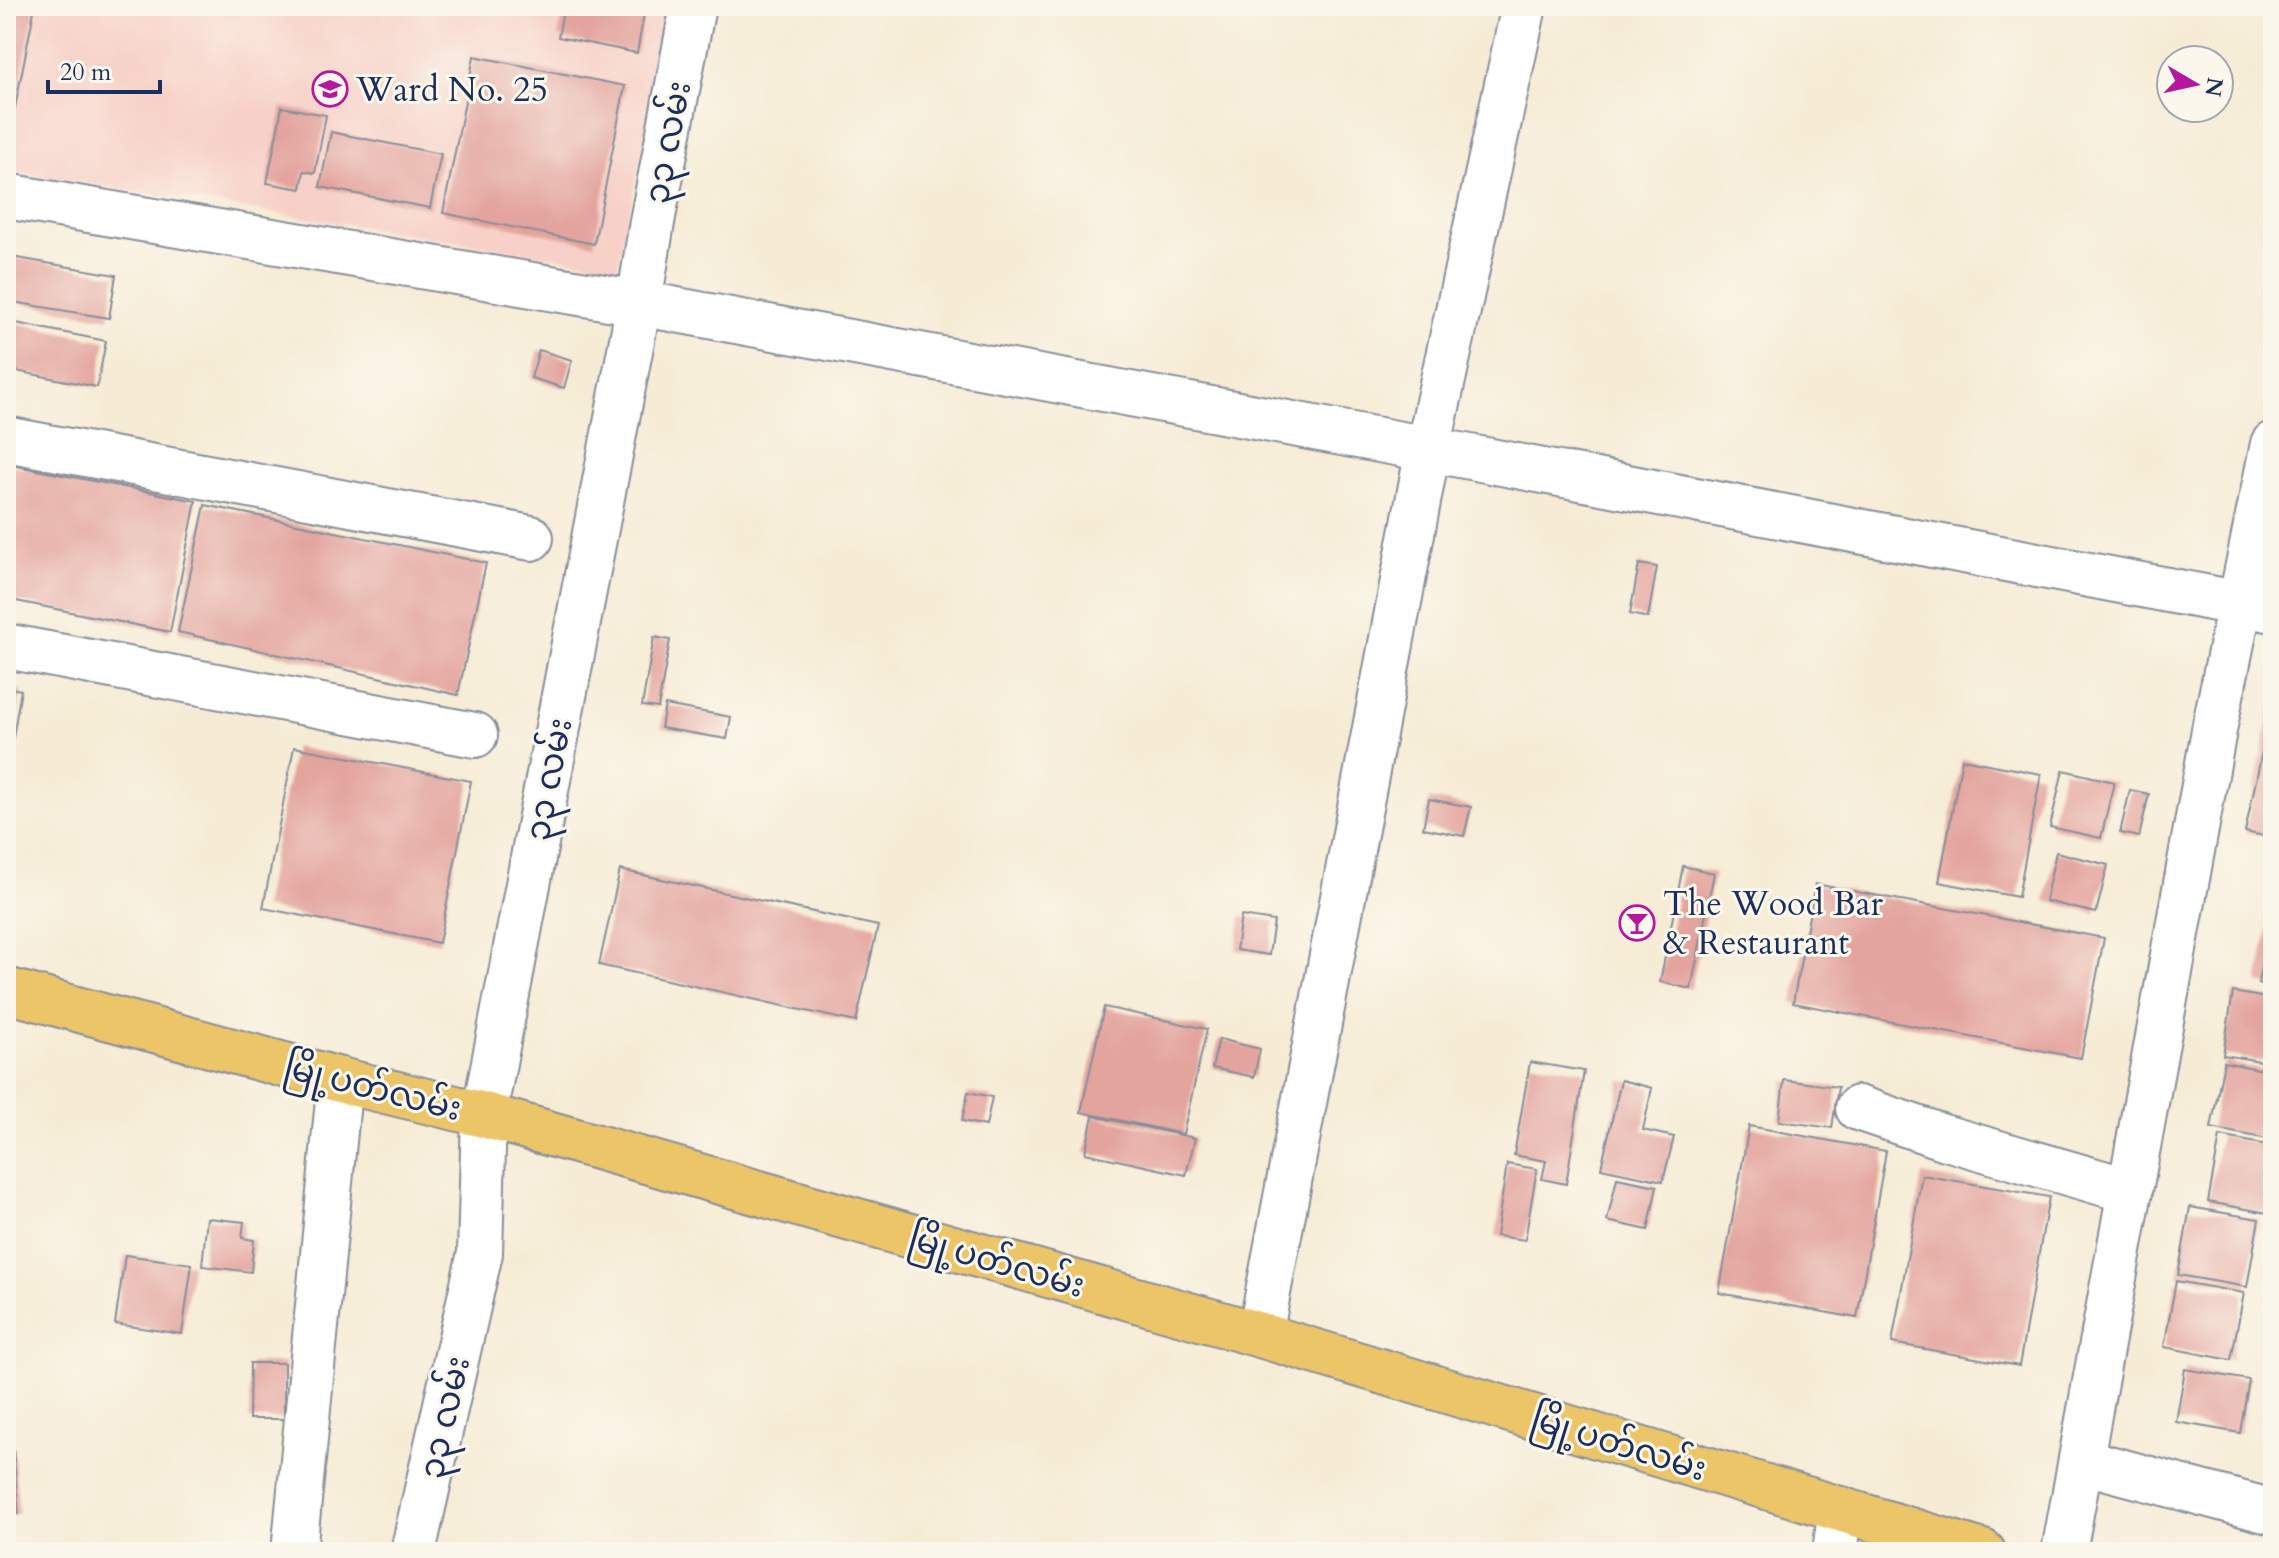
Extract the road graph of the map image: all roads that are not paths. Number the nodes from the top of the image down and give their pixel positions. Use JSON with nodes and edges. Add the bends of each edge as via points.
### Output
{"nodes":[{"id":1,"x":693,"y":6,"type":"edge"},
{"id":2,"x":1524,"y":6,"type":"edge"},
{"id":3,"x":6,"y":196,"type":"edge"},
{"id":4,"x":639,"y":303,"type":"junction"},
{"id":5,"x":6,"y":439,"type":"edge"},
{"id":6,"x":2273,"y":444,"type":"edge"},
{"id":7,"x":1428,"y":449,"type":"junction"},
{"id":8,"x":531,"y":538,"type":"dead end"},
{"id":9,"x":2257,"y":606,"type":"edge"},
{"id":10,"x":6,"y":646,"type":"edge"},
{"id":11,"x":475,"y":735,"type":"dead end"},
{"id":12,"x":6,"y":990,"type":"edge"},
{"id":13,"x":340,"y":1080,"type":"junction"},
{"id":14,"x":1858,"y":1108,"type":"dead end"},
{"id":15,"x":484,"y":1115,"type":"junction"},
{"id":16,"x":2130,"y":1191,"type":"junction"},
{"id":17,"x":1260,"y":1335,"type":"junction"},
{"id":18,"x":2082,"y":1461,"type":"junction"},
{"id":19,"x":1841,"y":1509,"type":"junction"},
{"id":20,"x":2273,"y":1512,"type":"edge"},
{"id":21,"x":294,"y":1552,"type":"edge"},
{"id":22,"x":413,"y":1552,"type":"edge"},
{"id":23,"x":1835,"y":1552,"type":"edge"},
{"id":24,"x":1983,"y":1552,"type":"edge"},
{"id":25,"x":2064,"y":1552,"type":"edge"}],
"edges":[{"from":1,"to":4,"type":"street","name":"၃၃ လမ်း"},
{"from":2,"to":7,"type":"street"},
{"from":3,"to":4,"type":"street"},
{"from":4,"to":7,"type":"street"},
{"from":4,"to":15,"type":"street","name":"၃၃ လမ်း"},
{"from":5,"to":8,"type":"street"},
{"from":6,"to":9,"type":"street"},
{"from":7,"to":9,"type":"street"},
{"from":7,"to":17,"type":"street"},
{"from":9,"to":16,"type":"street","via":[[2215,725]]},
{"from":10,"to":11,"type":"street"},
{"from":12,"to":13,"type":"main road","name":"မြို့ပတ်လမ်း"},
{"from":13,"to":15,"type":"main road","name":"မြို့ပတ်လမ်း"},
{"from":13,"to":21,"type":"street"},
{"from":14,"to":16,"type":"street"},
{"from":15,"to":17,"type":"main road","name":"မြို့ပတ်လမ်း"},
{"from":15,"to":22,"type":"street","name":"၃၃ လမ်း","via":[[480,1253]]},
{"from":16,"to":18,"type":"street"},
{"from":17,"to":19,"type":"main road","name":"မြို့ပတ်လမ်း"},
{"from":18,"to":20,"type":"street"},
{"from":18,"to":25,"type":"street"},
{"from":19,"to":23,"type":"street"},
{"from":19,"to":24,"type":"main road","name":"မြို့ပတ်လမ်း"}]}
